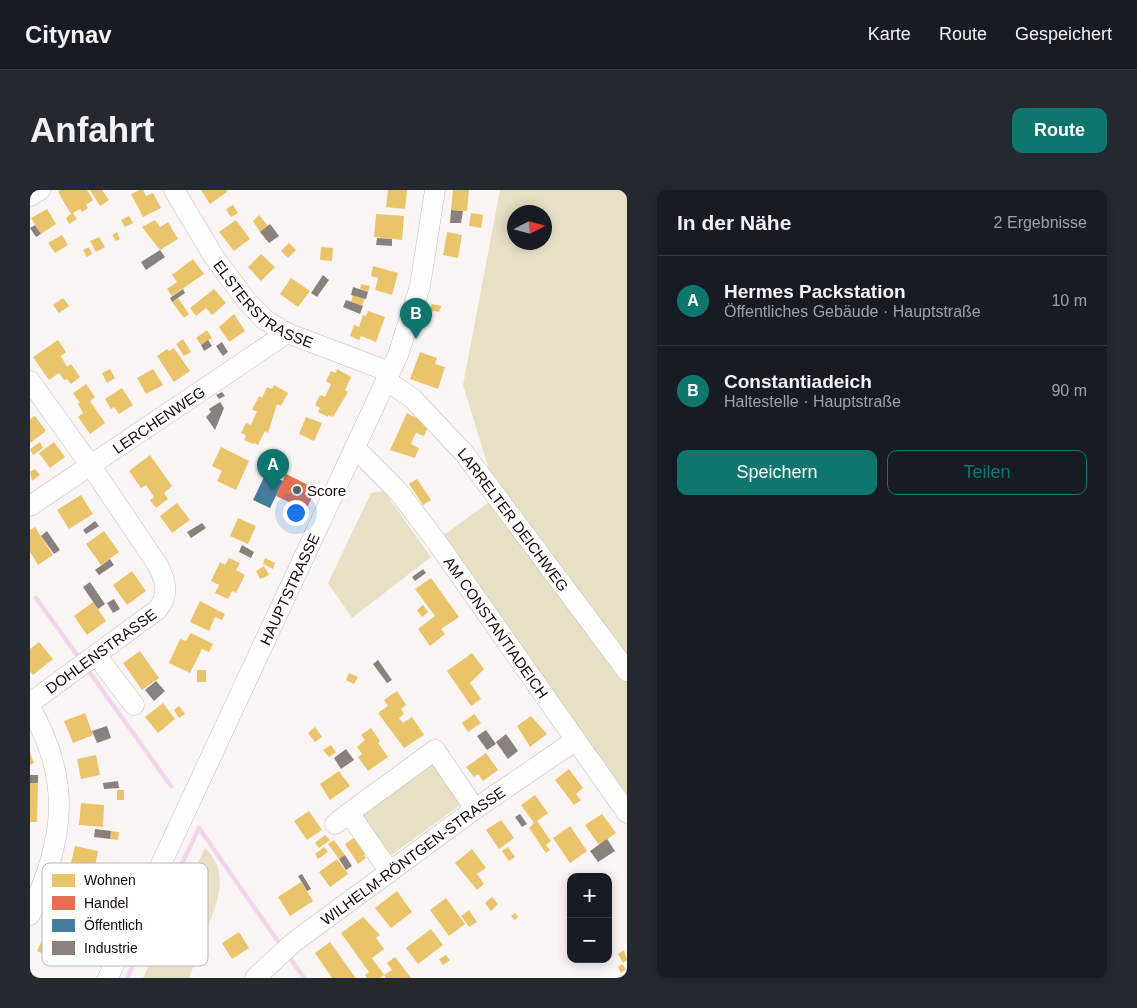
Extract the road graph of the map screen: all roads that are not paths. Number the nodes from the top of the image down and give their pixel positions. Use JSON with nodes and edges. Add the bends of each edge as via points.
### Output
{"nodes":[{"id":1,"x":40,"y":190,"type":"edge"},
{"id":2,"x":174,"y":190,"type":"edge"},
{"id":3,"x":435,"y":190,"type":"edge"},
{"id":4,"x":30,"y":196,"type":"edge"},
{"id":5,"x":287,"y":334,"type":"junction"},
{"id":6,"x":388,"y":376,"type":"junction"},
{"id":7,"x":30,"y":381,"type":"edge"},
{"id":8,"x":355,"y":448,"type":"junction"},
{"id":9,"x":91,"y":466,"type":"junction"},
{"id":10,"x":30,"y":506,"type":"edge"},
{"id":11,"x":96,"y":655,"type":"junction"},
{"id":12,"x":627,"y":671,"type":"edge"},
{"id":13,"x":30,"y":705,"type":"edge"},
{"id":14,"x":134,"y":705,"type":"dead end"},
{"id":15,"x":576,"y":740,"type":"junction"},
{"id":16,"x":475,"y":809,"type":"junction"},
{"id":17,"x":627,"y":813,"type":"edge"},
{"id":18,"x":49,"y":863,"type":"edge"},
{"id":19,"x":162,"y":863,"type":"edge"},
{"id":20,"x":390,"y":872,"type":"junction"},
{"id":21,"x":42,"y":882,"type":"edge"},
{"id":22,"x":30,"y":915,"type":"edge"},
{"id":23,"x":114,"y":966,"type":"edge"},
{"id":24,"x":108,"y":978,"type":"edge"},
{"id":25,"x":255,"y":978,"type":"edge"}],
"edges":[{"from":1,"to":4,"type":"street"},
{"from":2,"to":5,"type":"street","name":"ELSTERSTRASSE","via":[[201,237],[246,300],[264,320]]},
{"from":3,"to":6,"type":"street","name":"HAUPTSTRASSE","via":[[420,286]]},
{"from":5,"to":6,"type":"street","name":"ELSTERSTRASSE"},
{"from":5,"to":9,"type":"street","name":"LERCHENWEG"},
{"from":6,"to":8,"type":"street","name":"HAUPTSTRASSE"},
{"from":6,"to":12,"type":"street","name":"LARRELTER DEICHWEG","via":[[464,453]]},
{"from":7,"to":9,"type":"street","name":"DOHLENSTRASSE"},
{"from":8,"to":15,"type":"street","name":"AM CONSTANTIADEICH","via":[[398,491]]},
{"from":8,"to":19,"type":"street","name":"HAUPTSTRASSE"},
{"from":9,"to":10,"type":"street","name":"LERCHENWEG"},
{"from":9,"to":11,"type":"street","name":"DOHLENSTRASSE","via":[[157,564],[166,589],[158,610]]},
{"from":11,"to":13,"type":"street","name":"DOHLENSTRASSE"},
{"from":11,"to":14,"type":"street"},
{"from":13,"to":18,"type":"street","name":"DOHLENSTRASSE","via":[[48,742],[60,792],[55,846]]},
{"from":15,"to":16,"type":"street","name":"WILHELM-RÖNTGEN-STRASSE"},
{"from":15,"to":17,"type":"street","name":"AM CONSTANTIADEICH"},
{"from":16,"to":20,"type":"street","name":"WILHELM-RÖNTGEN-STRASSE"},
{"from":16,"to":20,"type":"street","via":[[435,750],[342,818]]},
{"from":20,"to":25,"type":"street","name":"WILHELM-RÖNTGEN-STRASSE","via":[[294,942]]},
{"from":21,"to":22,"type":"street","name":"DOHLENSTRASSE"},
{"from":23,"to":24,"type":"street","name":"HAUPTSTRASSE"}]}
